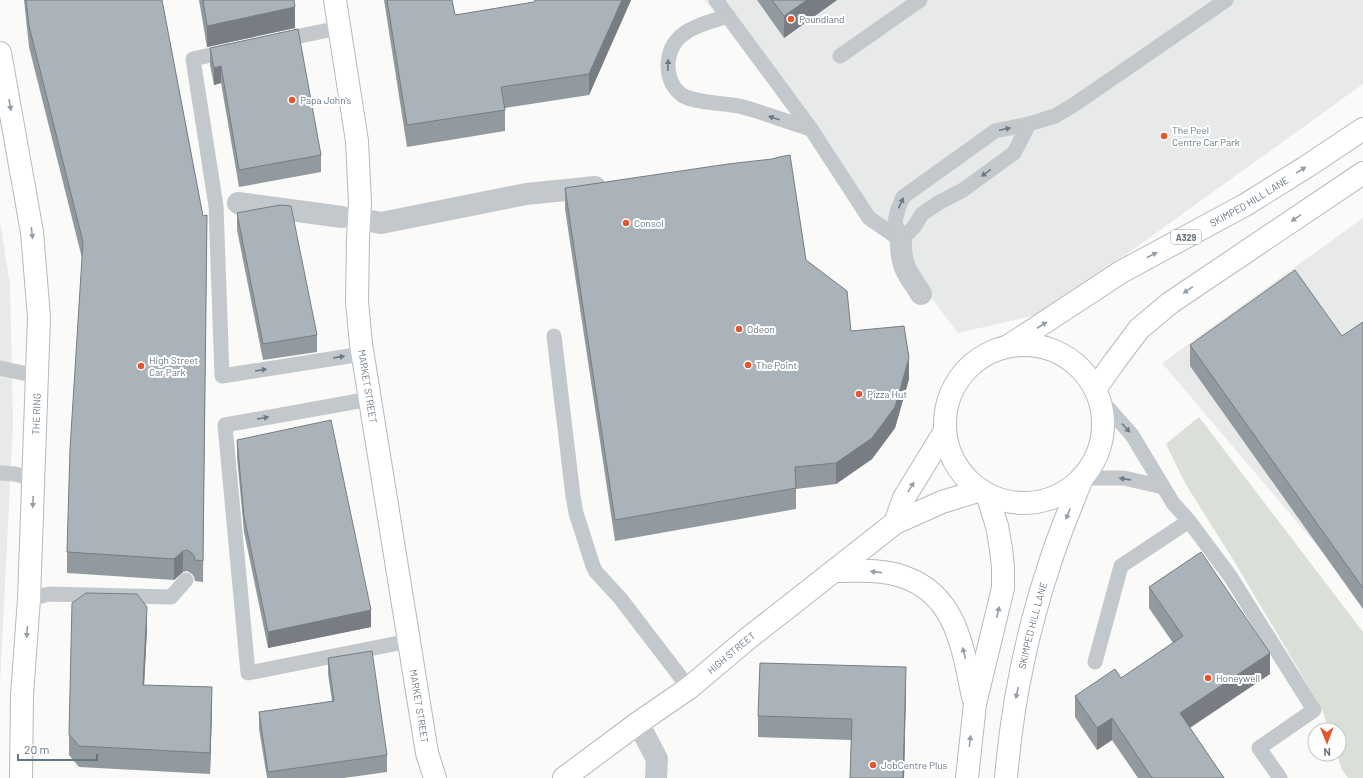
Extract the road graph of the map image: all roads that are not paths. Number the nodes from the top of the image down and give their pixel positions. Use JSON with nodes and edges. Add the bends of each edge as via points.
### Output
{"nodes":[{"id":1,"x":334,"y":0,"type":"edge"},
{"id":2,"x":716,"y":0,"type":"edge"},
{"id":3,"x":920,"y":0,"type":"edge"},
{"id":4,"x":1226,"y":0,"type":"edge"},
{"id":5,"x":728,"y":16,"type":"junction"},
{"id":6,"x":339,"y":28,"type":"junction"},
{"id":7,"x":267,"y":43,"type":"edge"},
{"id":8,"x":245,"y":48,"type":"edge"},
{"id":9,"x":0,"y":53,"type":"edge"},
{"id":10,"x":840,"y":56,"type":"dead end"},
{"id":11,"x":1029,"y":124,"type":"junction"},
{"id":12,"x":811,"y":129,"type":"junction"},
{"id":13,"x":1363,"y":129,"type":"edge"},
{"id":14,"x":1363,"y":173,"type":"edge"},
{"id":15,"x":613,"y":185,"type":"edge"},
{"id":16,"x":238,"y":202,"type":"joint"},
{"id":17,"x":216,"y":206,"type":"junction"},
{"id":18,"x":342,"y":217,"type":"dead end"},
{"id":19,"x":371,"y":221,"type":"dead end"},
{"id":20,"x":901,"y":240,"type":"junction"},
{"id":21,"x":921,"y":294,"type":"dead end"},
{"id":22,"x":554,"y":336,"type":"dead end"},
{"id":23,"x":1009,"y":346,"type":"junction"},
{"id":24,"x":362,"y":354,"type":"junction"},
{"id":25,"x":0,"y":368,"type":"edge"},
{"id":26,"x":37,"y":376,"type":"junction"},
{"id":27,"x":1098,"y":394,"type":"junction"},
{"id":28,"x":370,"y":399,"type":"junction"},
{"id":29,"x":945,"y":431,"type":"junction"},
{"id":30,"x":0,"y":473,"type":"edge"},
{"id":31,"x":1082,"y":478,"type":"junction"},
{"id":32,"x":33,"y":479,"type":"junction"},
{"id":33,"x":1163,"y":488,"type":"junction"},
{"id":34,"x":984,"y":492,"type":"junction"},
{"id":35,"x":1189,"y":521,"type":"junction"},
{"id":36,"x":895,"y":523,"type":"junction"},
{"id":37,"x":834,"y":571,"type":"junction"},
{"id":38,"x":186,"y":580,"type":"dead end"},
{"id":39,"x":29,"y":599,"type":"junction"},
{"id":40,"x":409,"y":641,"type":"junction"},
{"id":41,"x":1095,"y":662,"type":"dead end"},
{"id":42,"x":689,"y":688,"type":"junction"},
{"id":43,"x":975,"y":704,"type":"junction"},
{"id":44,"x":638,"y":723,"type":"junction"},
{"id":45,"x":434,"y":774,"type":"edge"},
{"id":46,"x":21,"y":778,"type":"edge"},
{"id":47,"x":564,"y":778,"type":"edge"},
{"id":48,"x":656,"y":778,"type":"edge"},
{"id":49,"x":967,"y":778,"type":"edge"},
{"id":50,"x":1006,"y":778,"type":"edge"},
{"id":51,"x":1280,"y":778,"type":"edge"}],
"edges":[{"from":1,"to":6,"type":"street","name":"MARKET STREET"},
{"from":2,"to":5,"type":"lane"},
{"from":3,"to":10,"type":"lane"},
{"from":4,"to":11,"type":"lane","via":[[1075,104],[1055,116]]},
{"from":5,"to":12,"type":"lane"},
{"from":12,"to":5,"type":"lane","one_way":true,"via":[[739,106],[695,100],[682,95],[676,89],[668,71],[674,44],[683,34],[696,26]]},
{"from":6,"to":7,"type":"lane"},
{"from":6,"to":24,"type":"street","name":"MARKET STREET","via":[[357,141],[360,203],[357,302]]},
{"from":8,"to":17,"type":"lane","via":[[192,58]]},
{"from":9,"to":26,"type":"street","name":"THE RING","one_way":true,"via":[[32,232],[39,317]]},
{"from":11,"to":20,"type":"lane","one_way":true,"via":[[1014,153],[963,190],[922,214]]},
{"from":20,"to":11,"type":"lane","one_way":true,"via":[[895,222],[903,197],[995,132]]},
{"from":12,"to":20,"type":"lane","via":[[869,218]]},
{"from":23,"to":13,"type":"street","name":"SKIMPED HILL LANE","number":"A329","one_way":true,"via":[[1121,272],[1245,205]]},
{"from":14,"to":27,"type":"street","one_way":true,"via":[[1170,303],[1140,329],[1115,361]]},
{"from":15,"to":19,"type":"street","via":[[526,194],[381,222]]},
{"from":16,"to":17,"type":"lane"},
{"from":16,"to":18,"type":"street"},
{"from":17,"to":24,"type":"lane","one_way":true,"via":[[222,376]]},
{"from":20,"to":21,"type":"street","via":[[900,253],[903,265]]},
{"from":22,"to":42,"type":"lane","via":[[573,496],[593,566]]},
{"from":23,"to":27,"type":"street","via":[[1035,345],[1063,355],[1078,365]]},
{"from":23,"to":29,"type":"street","via":[[989,352],[980,358],[958,380],[946,409]]},
{"from":24,"to":28,"type":"street","name":"MARKET STREET"},
{"from":25,"to":26,"type":"lane"},
{"from":26,"to":32,"type":"street","name":"THE RING"},
{"from":27,"to":31,"type":"street","via":[[1104,428],[1101,445]]},
{"from":27,"to":33,"type":"lane","one_way":true,"via":[[1132,435]]},
{"from":28,"to":40,"type":"street","name":"MARKET STREET"},
{"from":40,"to":28,"type":"lane","one_way":true,"via":[[248,673],[225,425]]},
{"from":29,"to":34,"type":"street","via":[[949,450],[955,462],[970,481]]},
{"from":36,"to":29,"type":"street","one_way":true,"via":[[904,498]]},
{"from":30,"to":32,"type":"lane"},
{"from":33,"to":31,"type":"lane","one_way":true,"via":[[1124,478]]},
{"from":31,"to":34,"type":"street","via":[[1068,490],[1052,498],[1035,502],[1021,503],[996,498]]},
{"from":31,"to":50,"type":"street","name":"SKIMPED HILL LANE","one_way":true,"via":[[1049,566],[1035,613],[1015,701]]},
{"from":32,"to":39,"type":"street","name":"THE RING","one_way":true},
{"from":33,"to":35,"type":"lane"},
{"from":34,"to":36,"type":"street","name":"HIGH STREET","via":[[942,502]]},
{"from":43,"to":34,"type":"street","one_way":true,"via":[[1003,588],[1003,567],[997,526]]},
{"from":35,"to":41,"type":"lane","via":[[1121,566]]},
{"from":35,"to":51,"type":"lane","via":[[1230,576],[1314,710],[1259,748]]},
{"from":36,"to":37,"type":"street","name":"HIGH STREET"},
{"from":37,"to":42,"type":"street","name":"HIGH STREET"},
{"from":43,"to":37,"type":"street","one_way":true,"via":[[964,651],[952,618],[933,594],[903,576],[878,572]]},
{"from":38,"to":39,"type":"lane","via":[[171,597],[49,594]]},
{"from":39,"to":46,"type":"street","name":"THE RING","one_way":true,"via":[[22,695]]},
{"from":40,"to":45,"type":"street","name":"MARKET STREET","via":[[427,753]]},
{"from":42,"to":44,"type":"street","name":"HIGH STREET"},
{"from":49,"to":43,"type":"street","one_way":true},
{"from":44,"to":47,"type":"street","name":"HIGH STREET"},
{"from":44,"to":48,"type":"street","via":[[657,759]]}]}
